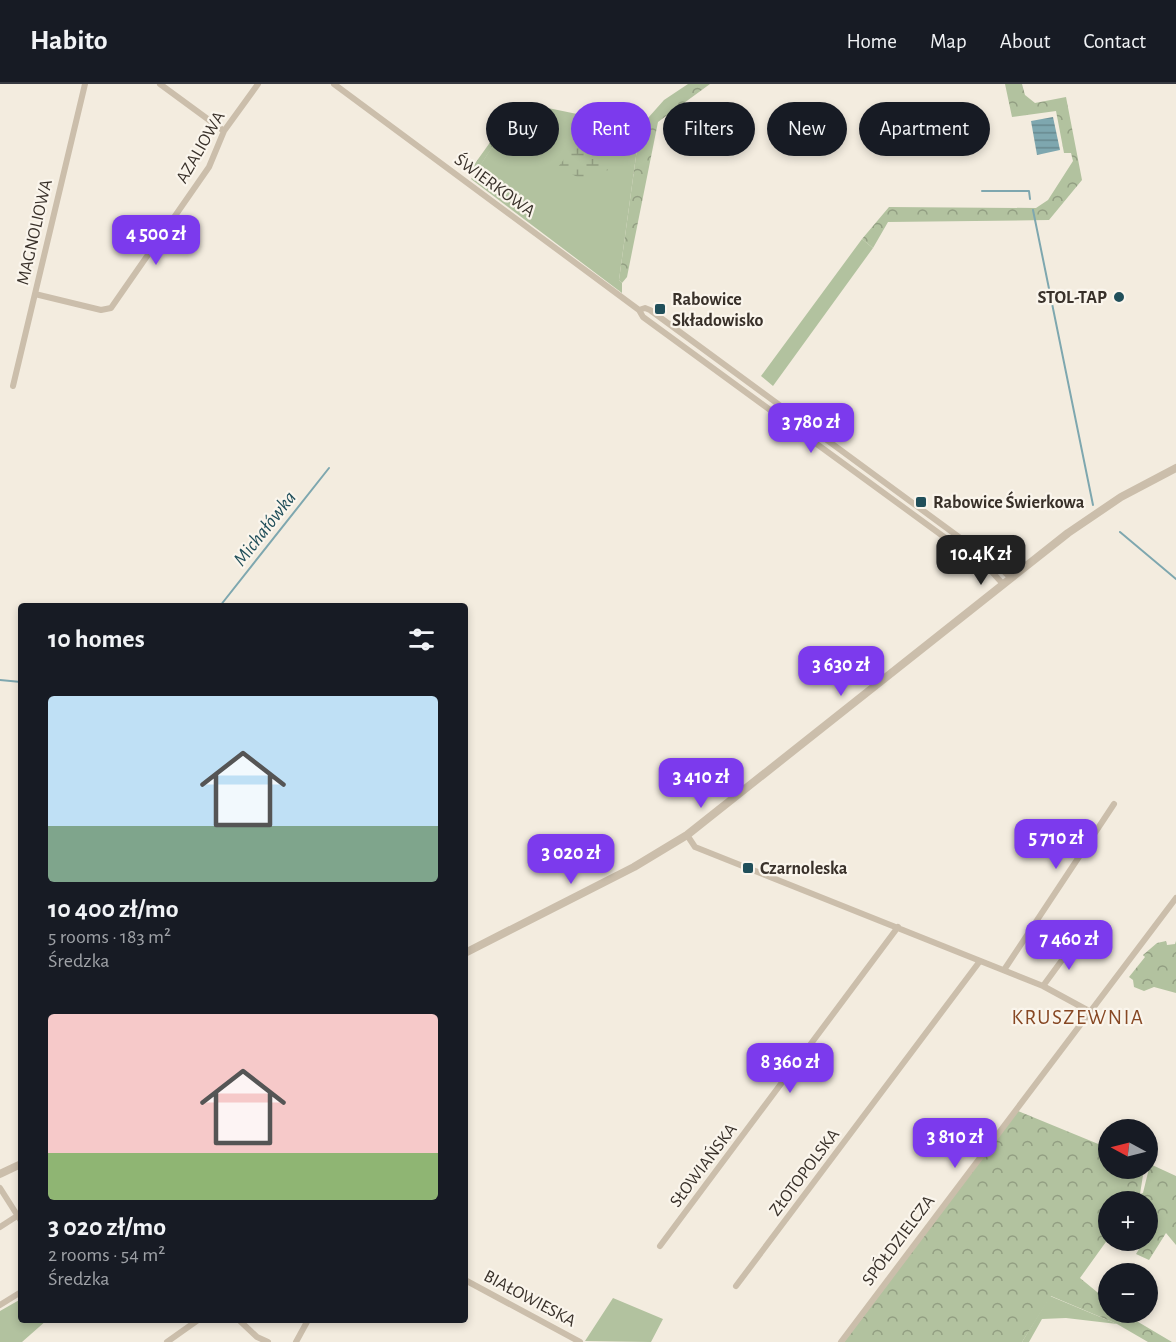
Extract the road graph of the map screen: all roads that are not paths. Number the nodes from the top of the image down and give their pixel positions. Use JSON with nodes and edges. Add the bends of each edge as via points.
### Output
{"nodes":[{"id":1,"x":85,"y":84,"type":"edge"},
{"id":2,"x":160,"y":84,"type":"edge"},
{"id":3,"x":258,"y":84,"type":"edge"},
{"id":4,"x":334,"y":84,"type":"edge"},
{"id":5,"x":224,"y":131,"type":"junction"},
{"id":6,"x":35,"y":294,"type":"junction"},
{"id":7,"x":639,"y":310,"type":"junction"},
{"id":8,"x":13,"y":386,"type":"dead end"},
{"id":9,"x":1176,"y":468,"type":"edge"},
{"id":10,"x":1011,"y":578,"type":"junction"},
{"id":11,"x":1004,"y":584,"type":"junction"},
{"id":12,"x":1114,"y":804,"type":"dead end"},
{"id":13,"x":687,"y":835,"type":"junction"},
{"id":14,"x":1175,"y":900,"type":"edge"},
{"id":15,"x":898,"y":927,"type":"junction"},
{"id":16,"x":1076,"y":941,"type":"dead end"},
{"id":17,"x":468,"y":951,"type":"edge"},
{"id":18,"x":981,"y":961,"type":"junction"},
{"id":19,"x":1004,"y":970,"type":"junction"},
{"id":20,"x":1043,"y":987,"type":"junction"},
{"id":21,"x":1089,"y":1011,"type":"junction"},
{"id":22,"x":18,"y":1165,"type":"edge"},
{"id":23,"x":0,"y":1174,"type":"edge"},
{"id":24,"x":0,"y":1188,"type":"edge"},
{"id":25,"x":18,"y":1216,"type":"edge"},
{"id":26,"x":18,"y":1218,"type":"edge"},
{"id":27,"x":0,"y":1227,"type":"edge"},
{"id":28,"x":660,"y":1246,"type":"dead end"},
{"id":29,"x":468,"y":1282,"type":"edge"},
{"id":30,"x":736,"y":1286,"type":"dead end"},
{"id":31,"x":18,"y":1294,"type":"edge"},
{"id":32,"x":0,"y":1305,"type":"edge"},
{"id":33,"x":194,"y":1323,"type":"edge"},
{"id":34,"x":242,"y":1323,"type":"edge"},
{"id":35,"x":306,"y":1323,"type":"edge"},
{"id":36,"x":167,"y":1342,"type":"edge"},
{"id":37,"x":268,"y":1342,"type":"edge"},
{"id":38,"x":296,"y":1342,"type":"edge"},
{"id":39,"x":580,"y":1342,"type":"edge"},
{"id":40,"x":841,"y":1342,"type":"edge"}],
"edges":[{"from":1,"to":6,"type":"street","name":"MAGNOLIOWA"},
{"from":2,"to":5,"type":"street"},
{"from":3,"to":5,"type":"street","name":"AZALIOWA"},
{"from":4,"to":7,"type":"street","name":"ŚWIERKOWA"},
{"from":5,"to":6,"type":"street","name":"AZALIOWA","via":[[209,167],[111,308],[100,310]]},
{"from":6,"to":8,"type":"street","name":"MAGNOLIOWA"},
{"from":7,"to":10,"type":"street","name":"ŚWIERKOWA","via":[[650,310]]},
{"from":7,"to":11,"type":"street","name":"ŚWIERKOWA","via":[[643,317]]},
{"from":9,"to":10,"type":"street","via":[[1098,512]]},
{"from":10,"to":11,"type":"street"},
{"from":11,"to":13,"type":"street"},
{"from":12,"to":19,"type":"street"},
{"from":13,"to":15,"type":"street","via":[[695,846]]},
{"from":13,"to":17,"type":"street","via":[[634,867]]},
{"from":14,"to":21,"type":"street","name":"SPÓŁDZIELCZA"},
{"from":15,"to":18,"type":"street"},
{"from":15,"to":28,"type":"street","name":"SŁOWIAŃSKA"},
{"from":16,"to":20,"type":"street"},
{"from":18,"to":19,"type":"street"},
{"from":18,"to":30,"type":"street","name":"ZŁOTOPOLSKA"},
{"from":19,"to":20,"type":"street"},
{"from":20,"to":21,"type":"street"},
{"from":21,"to":40,"type":"street","name":"SPÓŁDZIELCZA"},
{"from":22,"to":23,"type":"street"},
{"from":24,"to":25,"type":"street"},
{"from":26,"to":27,"type":"street"},
{"from":29,"to":39,"type":"street","name":"BIAŁOWIESKA"},
{"from":31,"to":32,"type":"street"},
{"from":33,"to":36,"type":"street"},
{"from":34,"to":37,"type":"street"},
{"from":35,"to":38,"type":"street"}]}
